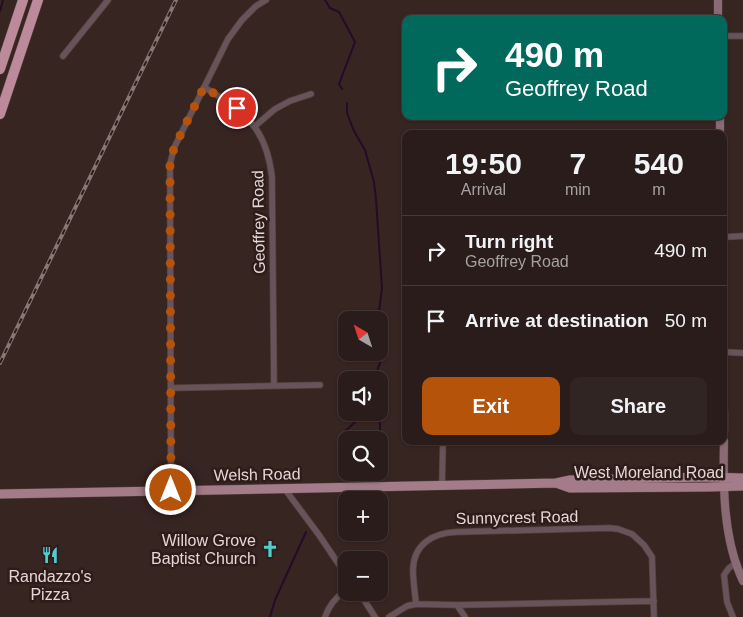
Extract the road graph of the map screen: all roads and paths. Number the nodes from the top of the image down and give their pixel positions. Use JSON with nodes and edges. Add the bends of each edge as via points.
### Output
{"nodes":[{"id":1,"x":23,"y":0,"type":"edge"},
{"id":2,"x":38,"y":0,"type":"edge"},
{"id":3,"x":108,"y":0,"type":"edge"},
{"id":4,"x":266,"y":0,"type":"edge"},
{"id":5,"x":718,"y":0,"type":"edge"},
{"id":6,"x":718,"y":15,"type":"edge"},
{"id":7,"x":727,"y":36,"type":"edge"},
{"id":8,"x":743,"y":36,"type":"edge"},
{"id":9,"x":63,"y":56,"type":"dead end"},
{"id":10,"x":0,"y":69,"type":"edge"},
{"id":11,"x":204,"y":87,"type":"junction"},
{"id":12,"x":311,"y":94,"type":"dead end"},
{"id":13,"x":0,"y":114,"type":"edge"},
{"id":14,"x":255,"y":126,"type":"junction"},
{"id":15,"x":743,"y":236,"type":"edge"},
{"id":16,"x":727,"y":237,"type":"edge"},
{"id":17,"x":727,"y":352,"type":"edge"},
{"id":18,"x":743,"y":353,"type":"edge"},
{"id":19,"x":274,"y":385,"type":"junction"},
{"id":20,"x":320,"y":385,"type":"dead end"},
{"id":21,"x":171,"y":388,"type":"junction"},
{"id":22,"x":443,"y":445,"type":"edge"},
{"id":23,"x":724,"y":445,"type":"edge"},
{"id":24,"x":743,"y":478,"type":"edge"},
{"id":25,"x":724,"y":482,"type":"junction"},
{"id":26,"x":442,"y":485,"type":"junction"},
{"id":27,"x":743,"y":486,"type":"edge"},
{"id":28,"x":335,"y":487,"type":"joint"},
{"id":29,"x":284,"y":488,"type":"junction"},
{"id":30,"x":171,"y":490,"type":"junction"},
{"id":31,"x":0,"y":494,"type":"edge"},
{"id":32,"x":338,"y":563,"type":"edge"},
{"id":33,"x":736,"y":563,"type":"junction"},
{"id":34,"x":743,"y":581,"type":"edge"},
{"id":35,"x":338,"y":597,"type":"edge"},
{"id":36,"x":365,"y":601,"type":"edge"},
{"id":37,"x":654,"y":601,"type":"junction"},
{"id":38,"x":416,"y":604,"type":"junction"},
{"id":39,"x":457,"y":605,"type":"junction"},
{"id":40,"x":325,"y":617,"type":"edge"},
{"id":41,"x":375,"y":617,"type":"edge"},
{"id":42,"x":389,"y":617,"type":"edge"},
{"id":43,"x":465,"y":617,"type":"edge"},
{"id":44,"x":654,"y":617,"type":"edge"},
{"id":45,"x":733,"y":617,"type":"edge"}],
"edges":[{"from":1,"to":10,"type":"highway"},
{"from":2,"to":13,"type":"highway"},
{"from":3,"to":9,"type":"street"},
{"from":4,"to":11,"type":"street","via":[[232,32]]},
{"from":5,"to":6,"type":"street"},
{"from":7,"to":8,"type":"street"},
{"from":11,"to":14,"type":"street","name":"Geoffrey Road","via":[[237,108]]},
{"from":11,"to":21,"type":"street","via":[[174,148],[170,164]]},
{"from":12,"to":14,"type":"street","via":[[275,109]]},
{"from":14,"to":19,"type":"street","name":"Geoffrey Road","via":[[265,144],[272,177]]},
{"from":15,"to":16,"type":"street"},
{"from":17,"to":18,"type":"street"},
{"from":19,"to":20,"type":"street"},
{"from":19,"to":21,"type":"street"},
{"from":21,"to":30,"type":"street"},
{"from":22,"to":26,"type":"street"},
{"from":23,"to":25,"type":"street"},
{"from":24,"to":25,"type":"main road","name":"West Moreland Road"},
{"from":25,"to":26,"type":"main road","name":"West Moreland Road","via":[[570,488],[556,483]]},
{"from":25,"to":27,"type":"main road","name":"West Moreland Road"},
{"from":25,"to":33,"type":"street"},
{"from":26,"to":28,"type":"main road","name":"West Moreland Road"},
{"from":28,"to":29,"type":"main road","name":"Welsh Road"},
{"from":29,"to":30,"type":"main road","name":"Welsh Road"},
{"from":29,"to":32,"type":"street"},
{"from":30,"to":31,"type":"main road","name":"Welsh Road"},
{"from":33,"to":34,"type":"street"},
{"from":33,"to":45,"type":"street","via":[[724,575],[727,602]]},
{"from":35,"to":40,"type":"street"},
{"from":36,"to":41,"type":"street"},
{"from":37,"to":38,"type":"street","name":"Sunnycrest Road","via":[[652,557],[648,550],[632,534],[609,528],[444,532],[436,535],[424,543],[416,555],[413,570]]},
{"from":37,"to":39,"type":"street"},
{"from":37,"to":44,"type":"street","name":"Sunnycrest Road"},
{"from":38,"to":39,"type":"street"},
{"from":38,"to":42,"type":"street"},
{"from":39,"to":43,"type":"street"}]}
